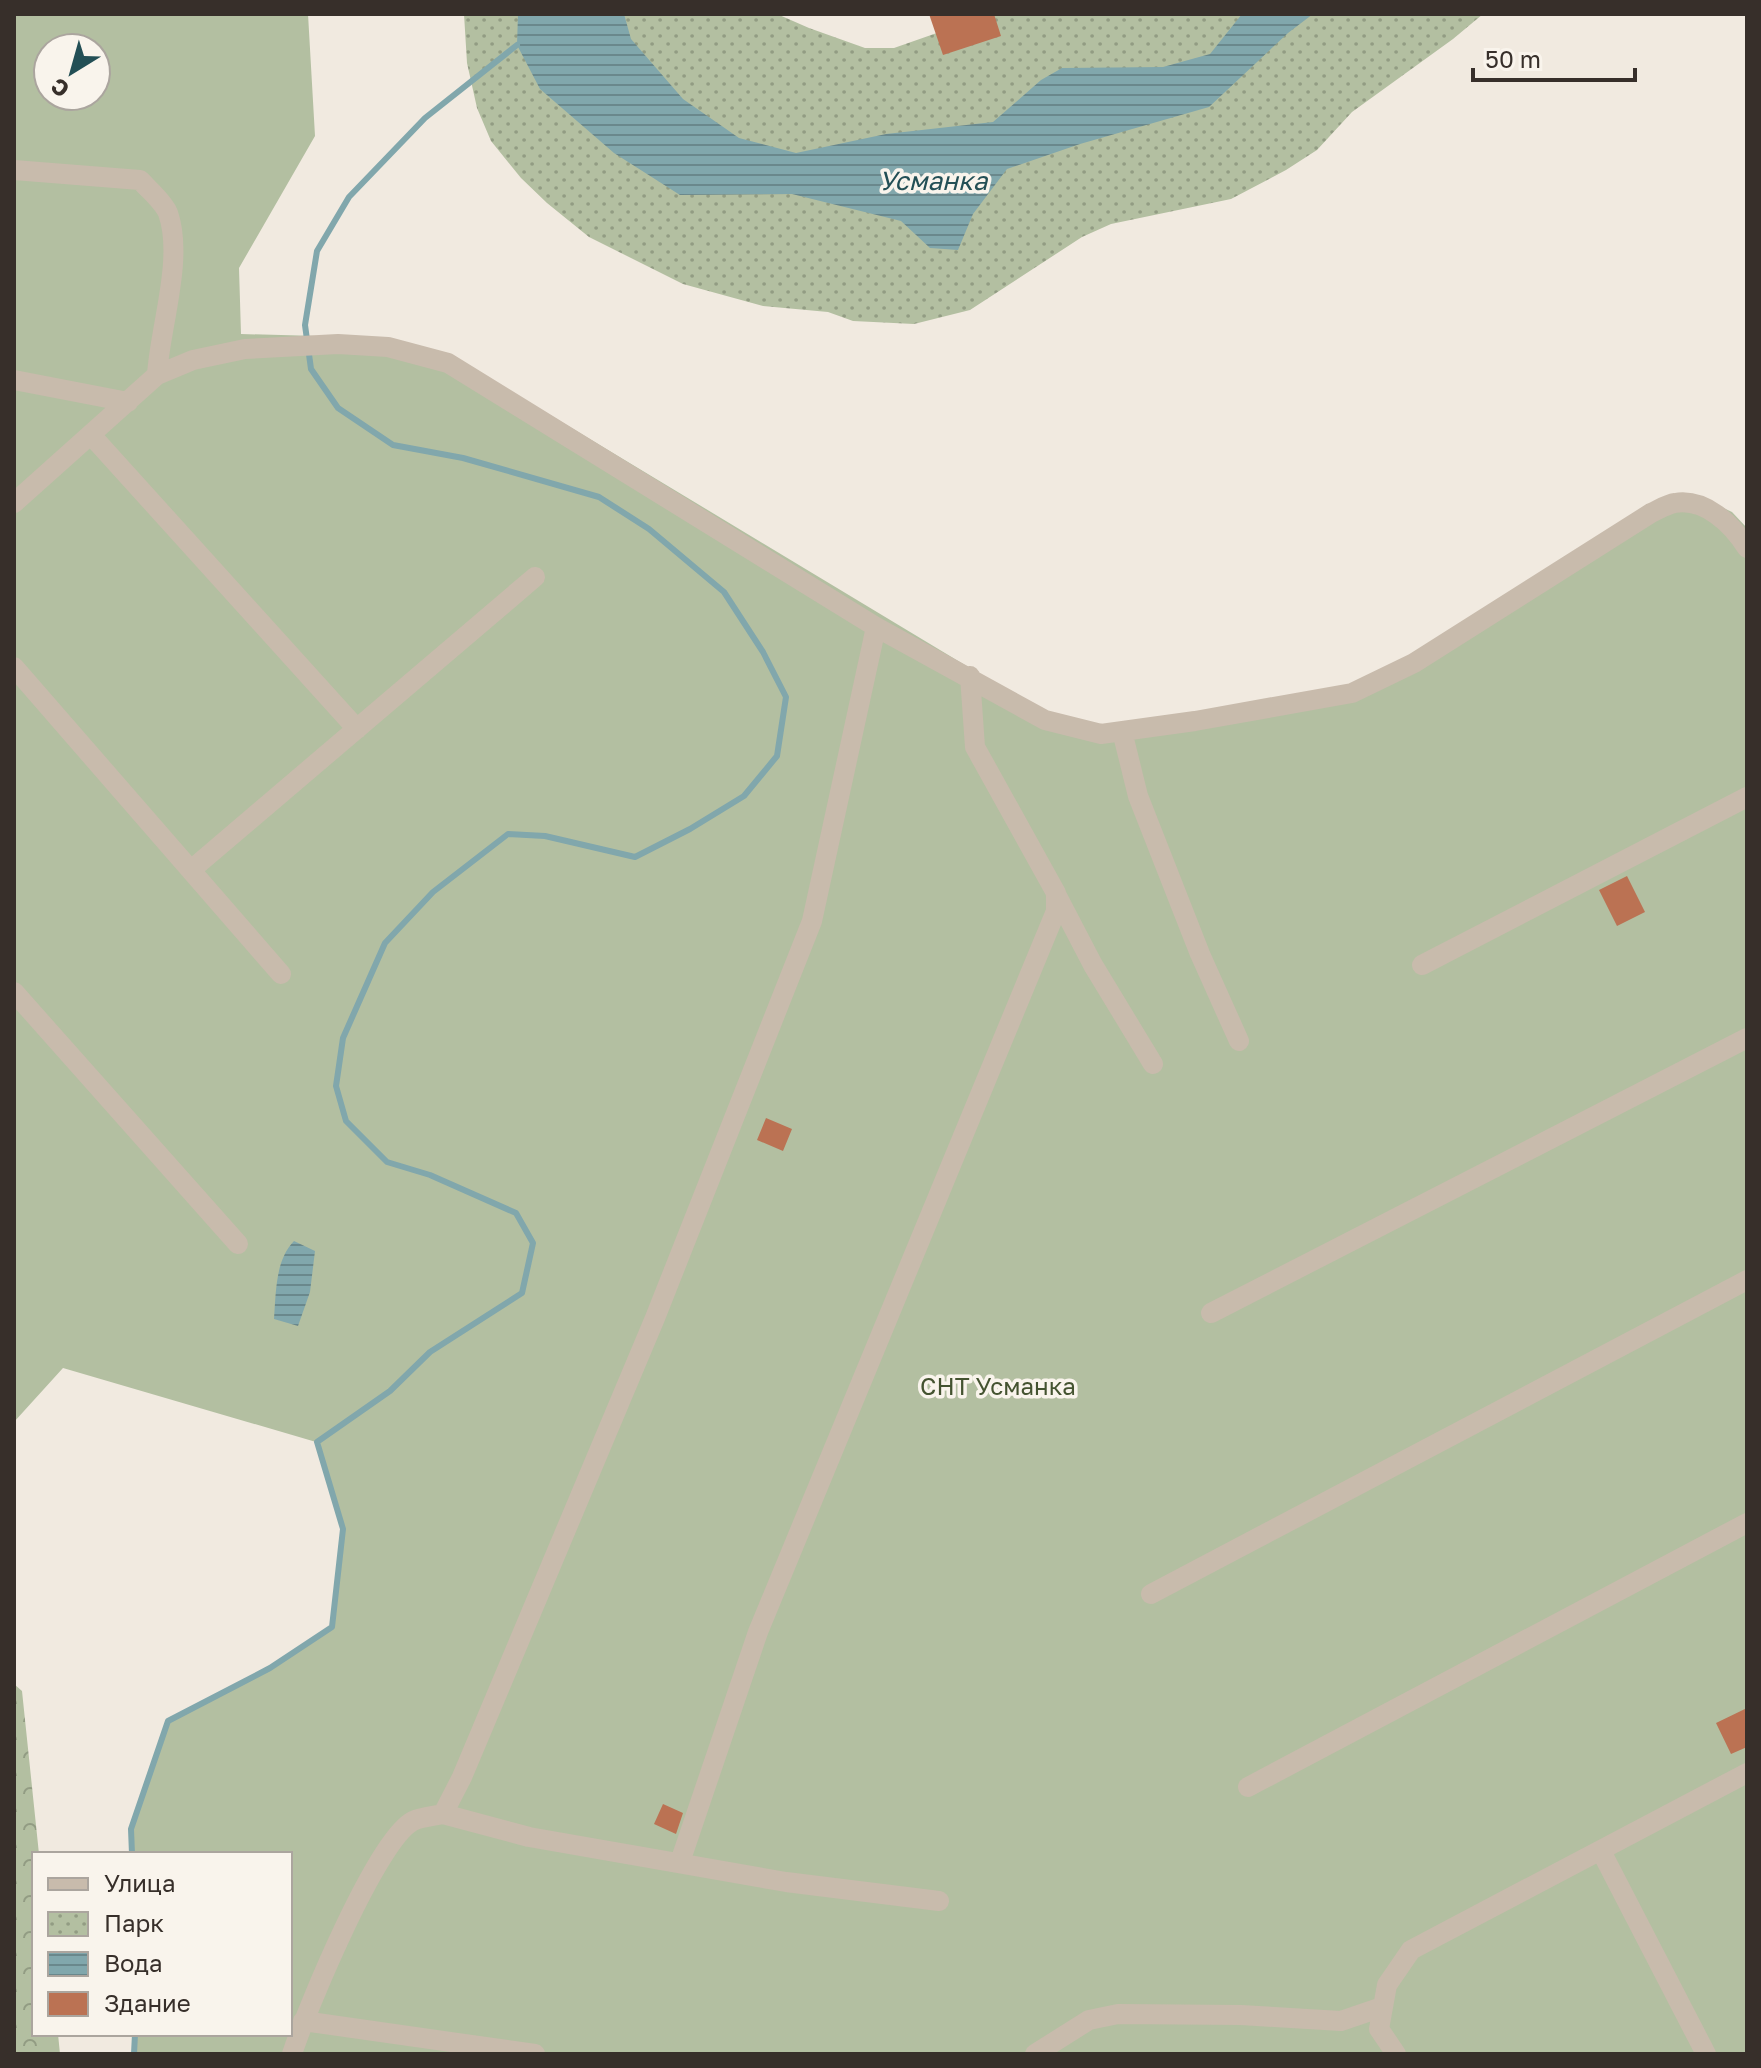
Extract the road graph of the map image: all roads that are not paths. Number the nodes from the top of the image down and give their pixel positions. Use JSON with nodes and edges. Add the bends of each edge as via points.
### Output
{"nodes":[{"id":1,"x":14,"y":170,"type":"edge"},
{"id":2,"x":157,"y":375,"type":"junction"},
{"id":3,"x":14,"y":380,"type":"edge"},
{"id":4,"x":128,"y":402,"type":"junction"},
{"id":5,"x":91,"y":435,"type":"junction"},
{"id":6,"x":14,"y":503,"type":"edge"},
{"id":7,"x":1747,"y":548,"type":"edge"},
{"id":8,"x":535,"y":577,"type":"dead end"},
{"id":9,"x":876,"y":627,"type":"junction"},
{"id":10,"x":14,"y":667,"type":"edge"},
{"id":11,"x":970,"y":676,"type":"junction"},
{"id":12,"x":357,"y":729,"type":"junction"},
{"id":13,"x":1122,"y":731,"type":"junction"},
{"id":14,"x":1747,"y":797,"type":"edge"},
{"id":15,"x":191,"y":870,"type":"junction"},
{"id":16,"x":1056,"y":893,"type":"junction"},
{"id":17,"x":1422,"y":965,"type":"dead end"},
{"id":18,"x":281,"y":974,"type":"dead end"},
{"id":19,"x":14,"y":992,"type":"edge"},
{"id":20,"x":1747,"y":1038,"type":"edge"},
{"id":21,"x":1239,"y":1041,"type":"dead end"},
{"id":22,"x":1153,"y":1064,"type":"dead end"},
{"id":23,"x":238,"y":1244,"type":"dead end"},
{"id":24,"x":1747,"y":1280,"type":"edge"},
{"id":25,"x":1211,"y":1313,"type":"dead end"},
{"id":26,"x":1747,"y":1523,"type":"edge"},
{"id":27,"x":1151,"y":1594,"type":"dead end"},
{"id":28,"x":1747,"y":1773,"type":"edge"},
{"id":29,"x":1248,"y":1787,"type":"dead end"},
{"id":30,"x":443,"y":1814,"type":"junction"},
{"id":31,"x":1601,"y":1851,"type":"junction"},
{"id":32,"x":680,"y":1862,"type":"junction"},
{"id":33,"x":939,"y":1901,"type":"dead end"},
{"id":34,"x":1382,"y":2007,"type":"junction"},
{"id":35,"x":303,"y":2021,"type":"junction"},
{"id":36,"x":292,"y":2054,"type":"edge"},
{"id":37,"x":535,"y":2054,"type":"edge"},
{"id":38,"x":1035,"y":2054,"type":"edge"},
{"id":39,"x":1396,"y":2054,"type":"edge"},
{"id":40,"x":1706,"y":2054,"type":"edge"}],
"edges":[{"from":1,"to":2,"type":"street","via":[[140,180],[167,211],[175,251]]},
{"from":2,"to":4,"type":"street"},
{"from":2,"to":9,"type":"street","via":[[193,360],[290,345],[388,347],[448,363]]},
{"from":3,"to":4,"type":"street"},
{"from":4,"to":5,"type":"street"},
{"from":5,"to":6,"type":"street"},
{"from":5,"to":12,"type":"street"},
{"from":7,"to":13,"type":"street","via":[[1723,519],[1698,504],[1674,503],[1414,663],[1352,693]]},
{"from":8,"to":12,"type":"street"},
{"from":9,"to":11,"type":"street"},
{"from":9,"to":30,"type":"street","via":[[812,921],[655,1318]]},
{"from":10,"to":15,"type":"street"},
{"from":11,"to":13,"type":"street","via":[[1045,720],[1101,734]]},
{"from":11,"to":16,"type":"street","via":[[975,747]]},
{"from":12,"to":15,"type":"street"},
{"from":13,"to":21,"type":"street","via":[[1138,796]]},
{"from":14,"to":17,"type":"street"},
{"from":15,"to":18,"type":"street"},
{"from":16,"to":22,"type":"street"},
{"from":16,"to":32,"type":"street","via":[[1056,911],[988,1082],[758,1632]]},
{"from":19,"to":23,"type":"street"},
{"from":20,"to":25,"type":"street"},
{"from":24,"to":27,"type":"street"},
{"from":26,"to":29,"type":"street"},
{"from":28,"to":31,"type":"street"},
{"from":30,"to":32,"type":"street","via":[[529,1837]]},
{"from":30,"to":35,"type":"street","via":[[412,1821],[384,1850]]},
{"from":31,"to":34,"type":"street","via":[[1411,1950],[1387,1985]]},
{"from":31,"to":40,"type":"street"},
{"from":32,"to":33,"type":"street"},
{"from":34,"to":38,"type":"street","via":[[1341,2021],[1118,2014],[1089,2020]]},
{"from":34,"to":39,"type":"street","via":[[1379,2029]]},
{"from":35,"to":36,"type":"street"},
{"from":35,"to":37,"type":"street"}]}
